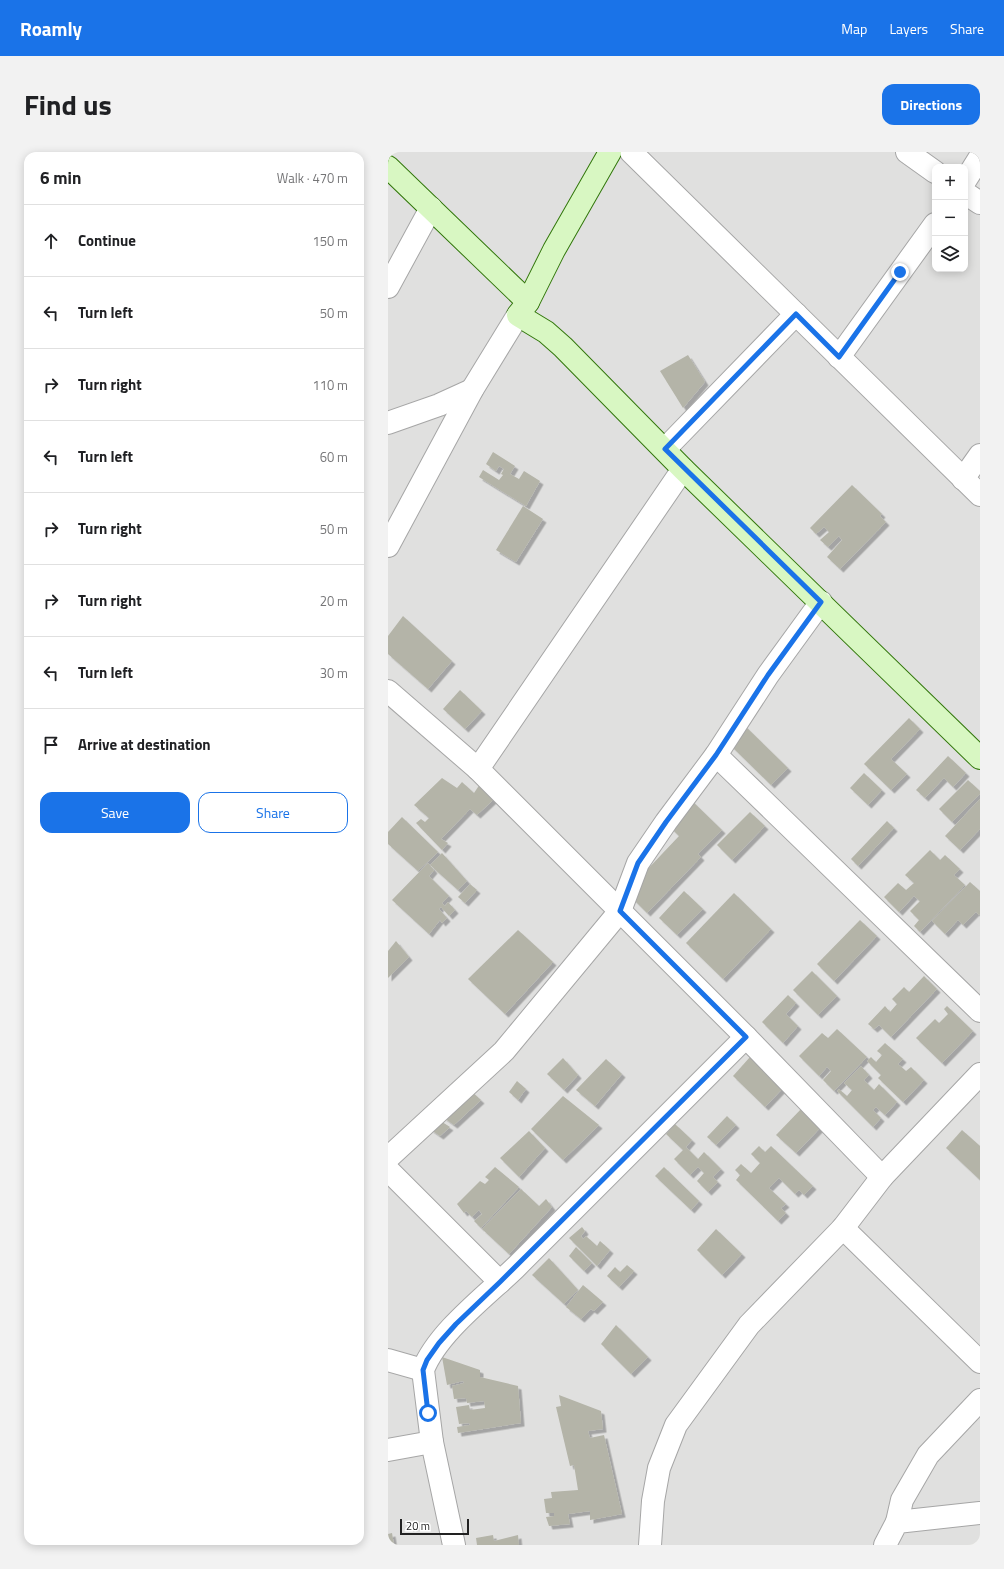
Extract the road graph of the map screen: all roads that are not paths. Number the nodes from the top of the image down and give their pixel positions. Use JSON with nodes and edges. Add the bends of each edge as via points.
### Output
{"nodes":[{"id":1,"x":610,"y":152,"type":"edge"},
{"id":2,"x":631,"y":152,"type":"edge"},
{"id":3,"x":907,"y":152,"type":"edge"},
{"id":4,"x":980,"y":157,"type":"edge"},
{"id":5,"x":388,"y":167,"type":"edge"},
{"id":6,"x":932,"y":170,"type":"edge"},
{"id":7,"x":968,"y":176,"type":"edge"},
{"id":8,"x":968,"y":195,"type":"edge"},
{"id":9,"x":980,"y":203,"type":"edge"},
{"id":10,"x":431,"y":208,"type":"junction"},
{"id":11,"x":932,"y":228,"type":"edge"},
{"id":12,"x":388,"y":286,"type":"edge"},
{"id":13,"x":523,"y":308,"type":"junction"},
{"id":14,"x":796,"y":314,"type":"junction"},
{"id":15,"x":839,"y":357,"type":"junction"},
{"id":16,"x":472,"y":390,"type":"junction"},
{"id":17,"x":388,"y":423,"type":"edge"},
{"id":18,"x":665,"y":449,"type":"junction"},
{"id":19,"x":980,"y":454,"type":"edge"},
{"id":20,"x":683,"y":468,"type":"junction"},
{"id":21,"x":963,"y":479,"type":"junction"},
{"id":22,"x":980,"y":495,"type":"edge"},
{"id":23,"x":388,"y":546,"type":"edge"},
{"id":24,"x":821,"y":602,"type":"junction"},
{"id":25,"x":388,"y":691,"type":"edge"},
{"id":26,"x":716,"y":755,"type":"junction"},
{"id":27,"x":980,"y":758,"type":"edge"},
{"id":28,"x":478,"y":769,"type":"junction"},
{"id":29,"x":620,"y":911,"type":"junction"},
{"id":30,"x":980,"y":1011,"type":"edge"},
{"id":31,"x":746,"y":1037,"type":"junction"},
{"id":32,"x":980,"y":1074,"type":"edge"},
{"id":33,"x":388,"y":1158,"type":"edge"},
{"id":34,"x":388,"y":1170,"type":"edge"},
{"id":35,"x":882,"y":1177,"type":"junction"},
{"id":36,"x":843,"y":1228,"type":"junction"},
{"id":37,"x":500,"y":1282,"type":"junction"},
{"id":38,"x":388,"y":1360,"type":"edge"},
{"id":39,"x":980,"y":1362,"type":"edge"},
{"id":40,"x":423,"y":1370,"type":"junction"},
{"id":41,"x":980,"y":1400,"type":"edge"},
{"id":42,"x":432,"y":1442,"type":"junction"},
{"id":43,"x":388,"y":1450,"type":"edge"},
{"id":44,"x":980,"y":1513,"type":"edge"},
{"id":45,"x":897,"y":1522,"type":"junction"},
{"id":46,"x":454,"y":1545,"type":"edge"},
{"id":47,"x":650,"y":1545,"type":"edge"},
{"id":48,"x":885,"y":1545,"type":"edge"}],
"edges":[{"from":1,"to":13,"type":"main road"},
{"from":2,"to":14,"type":"street"},
{"from":3,"to":6,"type":"street"},
{"from":4,"to":7,"type":"street"},
{"from":5,"to":10,"type":"main road"},
{"from":8,"to":9,"type":"street"},
{"from":10,"to":12,"type":"street"},
{"from":10,"to":13,"type":"main road"},
{"from":11,"to":15,"type":"street"},
{"from":13,"to":16,"type":"street"},
{"from":13,"to":18,"type":"main road"},
{"from":14,"to":15,"type":"street"},
{"from":14,"to":18,"type":"street"},
{"from":15,"to":21,"type":"street"},
{"from":16,"to":17,"type":"street"},
{"from":16,"to":23,"type":"street"},
{"from":18,"to":20,"type":"main road"},
{"from":19,"to":21,"type":"street"},
{"from":20,"to":24,"type":"main road"},
{"from":20,"to":28,"type":"street"},
{"from":21,"to":22,"type":"street"},
{"from":24,"to":26,"type":"street","via":[[768,675]]},
{"from":24,"to":27,"type":"main road"},
{"from":25,"to":28,"type":"street"},
{"from":26,"to":29,"type":"street","via":[[638,863]]},
{"from":26,"to":30,"type":"street"},
{"from":28,"to":29,"type":"street"},
{"from":29,"to":31,"type":"street"},
{"from":29,"to":33,"type":"street","via":[[504,1051]]},
{"from":31,"to":35,"type":"street"},
{"from":31,"to":37,"type":"street"},
{"from":32,"to":35,"type":"street"},
{"from":34,"to":37,"type":"street"},
{"from":35,"to":36,"type":"street"},
{"from":36,"to":39,"type":"street"},
{"from":36,"to":47,"type":"street","via":[[749,1325],[676,1425],[659,1468],[653,1501]]},
{"from":37,"to":40,"type":"street","via":[[456,1324],[427,1360]]},
{"from":38,"to":40,"type":"street"},
{"from":40,"to":42,"type":"street"},
{"from":41,"to":45,"type":"street","via":[[928,1455],[902,1500]]},
{"from":42,"to":43,"type":"street"},
{"from":42,"to":46,"type":"street"},
{"from":44,"to":45,"type":"street"},
{"from":45,"to":48,"type":"street"}]}
